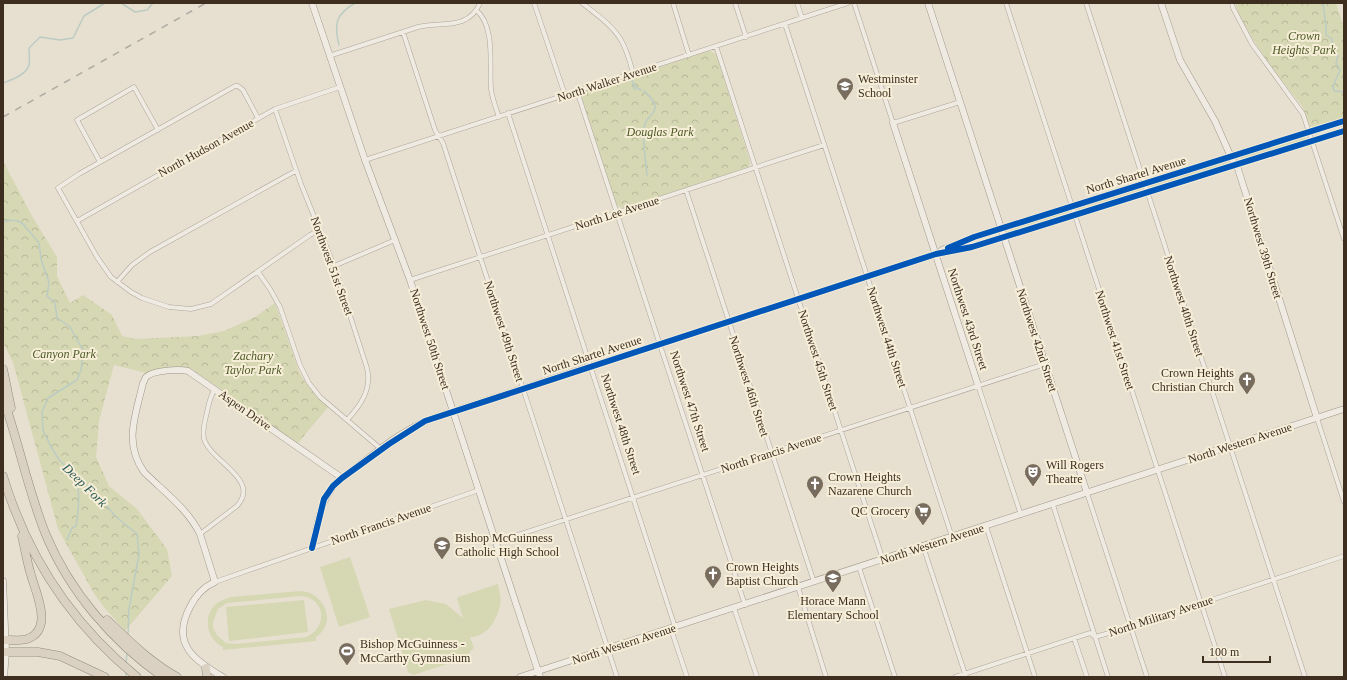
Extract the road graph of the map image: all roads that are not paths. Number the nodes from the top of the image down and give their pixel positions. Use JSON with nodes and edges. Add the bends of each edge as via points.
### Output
{"nodes":[{"id":1,"x":312,"y":3,"type":"edge"},
{"id":2,"x":480,"y":3,"type":"edge"},
{"id":3,"x":534,"y":3,"type":"edge"},
{"id":4,"x":582,"y":3,"type":"edge"},
{"id":5,"x":673,"y":3,"type":"edge"},
{"id":6,"x":735,"y":3,"type":"edge"},
{"id":7,"x":797,"y":3,"type":"edge"},
{"id":8,"x":848,"y":3,"type":"edge"},
{"id":9,"x":854,"y":3,"type":"edge"},
{"id":10,"x":928,"y":3,"type":"edge"},
{"id":11,"x":1006,"y":3,"type":"edge"},
{"id":12,"x":1086,"y":3,"type":"edge"},
{"id":13,"x":1161,"y":3,"type":"edge"},
{"id":14,"x":1232,"y":3,"type":"edge"},
{"id":15,"x":476,"y":10,"type":"junction"},
{"id":16,"x":802,"y":18,"type":"junction"},
{"id":17,"x":785,"y":24,"type":"junction"},
{"id":18,"x":403,"y":32,"type":"junction"},
{"id":19,"x":746,"y":36,"type":"junction"},
{"id":20,"x":716,"y":46,"type":"junction"},
{"id":21,"x":689,"y":55,"type":"junction"},
{"id":22,"x":329,"y":56,"type":"junction"},
{"id":23,"x":634,"y":73,"type":"junction"},
{"id":24,"x":340,"y":87,"type":"junction"},
{"id":25,"x":577,"y":91,"type":"junction"},
{"id":26,"x":565,"y":95,"type":"junction"},
{"id":27,"x":960,"y":102,"type":"junction"},
{"id":28,"x":275,"y":109,"type":"junction"},
{"id":29,"x":508,"y":113,"type":"junction"},
{"id":30,"x":499,"y":116,"type":"junction"},
{"id":31,"x":258,"y":118,"type":"junction"},
{"id":32,"x":1344,"y":121,"type":"edge"},
{"id":33,"x":893,"y":122,"type":"junction"},
{"id":34,"x":158,"y":130,"type":"junction"},
{"id":35,"x":1344,"y":131,"type":"edge"},
{"id":36,"x":1309,"y":132,"type":"junction"},
{"id":37,"x":439,"y":136,"type":"junction"},
{"id":38,"x":1312,"y":141,"type":"junction"},
{"id":39,"x":824,"y":145,"type":"junction"},
{"id":40,"x":1231,"y":157,"type":"junction"},
{"id":41,"x":365,"y":160,"type":"junction"},
{"id":42,"x":100,"y":162,"type":"junction"},
{"id":43,"x":1236,"y":165,"type":"junction"},
{"id":44,"x":755,"y":168,"type":"junction"},
{"id":45,"x":296,"y":171,"type":"junction"},
{"id":46,"x":1145,"y":184,"type":"junction"},
{"id":47,"x":686,"y":190,"type":"junction"},
{"id":48,"x":1148,"y":193,"type":"junction"},
{"id":49,"x":1072,"y":206,"type":"junction"},
{"id":50,"x":616,"y":213,"type":"junction"},
{"id":51,"x":1075,"y":215,"type":"junction"},
{"id":52,"x":77,"y":221,"type":"junction"},
{"id":53,"x":1001,"y":229,"type":"junction"},
{"id":54,"x":319,"y":230,"type":"junction"},
{"id":55,"x":548,"y":235,"type":"junction"},
{"id":56,"x":1004,"y":238,"type":"junction"},
{"id":57,"x":1344,"y":239,"type":"edge"},
{"id":58,"x":395,"y":240,"type":"junction"},
{"id":59,"x":936,"y":254,"type":"junction"},
{"id":60,"x":480,"y":258,"type":"junction"},
{"id":61,"x":334,"y":266,"type":"junction"},
{"id":62,"x":258,"y":272,"type":"junction"},
{"id":63,"x":868,"y":276,"type":"junction"},
{"id":64,"x":410,"y":280,"type":"junction"},
{"id":65,"x":117,"y":282,"type":"junction"},
{"id":66,"x":798,"y":299,"type":"junction"},
{"id":67,"x":728,"y":322,"type":"junction"},
{"id":68,"x":660,"y":344,"type":"junction"},
{"id":69,"x":1045,"y":364,"type":"junction"},
{"id":70,"x":591,"y":366,"type":"junction"},
{"id":71,"x":3,"y":369,"type":"edge"},
{"id":72,"x":978,"y":386,"type":"junction"},
{"id":73,"x":215,"y":389,"type":"junction"},
{"id":74,"x":523,"y":389,"type":"junction"},
{"id":75,"x":3,"y":398,"type":"edge"},
{"id":76,"x":910,"y":409,"type":"junction"},
{"id":77,"x":1344,"y":409,"type":"edge"},
{"id":78,"x":453,"y":411,"type":"junction"},
{"id":79,"x":1317,"y":418,"type":"junction"},
{"id":80,"x":347,"y":420,"type":"junction"},
{"id":81,"x":841,"y":430,"type":"junction"},
{"id":82,"x":1230,"y":447,"type":"junction"},
{"id":83,"x":381,"y":449,"type":"junction"},
{"id":84,"x":771,"y":453,"type":"junction"},
{"id":85,"x":21,"y":456,"type":"junction"},
{"id":86,"x":1158,"y":470,"type":"junction"},
{"id":87,"x":703,"y":475,"type":"junction"},
{"id":88,"x":3,"y":476,"type":"edge"},
{"id":89,"x":342,"y":478,"type":"junction"},
{"id":90,"x":479,"y":490,"type":"junction"},
{"id":91,"x":1087,"y":494,"type":"junction"},
{"id":92,"x":634,"y":498,"type":"junction"},
{"id":93,"x":1344,"y":502,"type":"edge"},
{"id":94,"x":1053,"y":505,"type":"junction"},
{"id":95,"x":1021,"y":515,"type":"junction"},
{"id":96,"x":566,"y":520,"type":"junction"},
{"id":97,"x":20,"y":523,"type":"junction"},
{"id":98,"x":986,"y":526,"type":"junction"},
{"id":99,"x":200,"y":534,"type":"junction"},
{"id":100,"x":952,"y":537,"type":"junction"},
{"id":101,"x":496,"y":542,"type":"junction"},
{"id":102,"x":923,"y":546,"type":"junction"},
{"id":103,"x":312,"y":548,"type":"junction"},
{"id":104,"x":1344,"y":556,"type":"edge"},
{"id":105,"x":882,"y":560,"type":"junction"},
{"id":106,"x":859,"y":567,"type":"junction"},
{"id":107,"x":1273,"y":580,"type":"junction"},
{"id":108,"x":3,"y":581,"type":"edge"},
{"id":109,"x":215,"y":582,"type":"junction"},
{"id":110,"x":814,"y":582,"type":"junction"},
{"id":111,"x":798,"y":587,"type":"junction"},
{"id":112,"x":1201,"y":604,"type":"junction"},
{"id":113,"x":745,"y":605,"type":"junction"},
{"id":114,"x":734,"y":608,"type":"junction"},
{"id":115,"x":1130,"y":627,"type":"junction"},
{"id":116,"x":673,"y":628,"type":"junction"},
{"id":117,"x":1095,"y":637,"type":"junction"},
{"id":118,"x":1074,"y":638,"type":"junction"},
{"id":119,"x":5,"y":640,"type":"junction"},
{"id":120,"x":608,"y":650,"type":"junction"},
{"id":121,"x":6,"y":652,"type":"junction"},
{"id":122,"x":1028,"y":654,"type":"junction"},
{"id":123,"x":146,"y":661,"type":"junction"},
{"id":124,"x":206,"y":668,"type":"junction"},
{"id":125,"x":539,"y":674,"type":"edge"},
{"id":126,"x":965,"y":676,"type":"edge"},
{"id":127,"x":4,"y":677,"type":"edge"},
{"id":128,"x":105,"y":677,"type":"edge"},
{"id":129,"x":136,"y":677,"type":"edge"},
{"id":130,"x":163,"y":677,"type":"edge"},
{"id":131,"x":177,"y":677,"type":"edge"},
{"id":132,"x":207,"y":677,"type":"edge"},
{"id":133,"x":223,"y":677,"type":"edge"},
{"id":134,"x":520,"y":677,"type":"edge"},
{"id":135,"x":617,"y":677,"type":"edge"},
{"id":136,"x":687,"y":677,"type":"edge"},
{"id":137,"x":757,"y":677,"type":"edge"},
{"id":138,"x":826,"y":677,"type":"edge"},
{"id":139,"x":895,"y":677,"type":"edge"},
{"id":140,"x":955,"y":677,"type":"edge"},
{"id":141,"x":1035,"y":677,"type":"edge"},
{"id":142,"x":1087,"y":677,"type":"edge"},
{"id":143,"x":1108,"y":677,"type":"edge"},
{"id":144,"x":1147,"y":677,"type":"edge"},
{"id":145,"x":1225,"y":677,"type":"edge"},
{"id":146,"x":1305,"y":677,"type":"edge"}],
"edges":[{"from":1,"to":22,"type":"street","name":"Northwest 50th Street"},
{"from":2,"to":15,"type":"street"},
{"from":3,"to":26,"type":"street"},
{"from":4,"to":23,"type":"street","via":[[617,34]]},
{"from":5,"to":21,"type":"street"},
{"from":6,"to":19,"type":"street"},
{"from":7,"to":16,"type":"street"},
{"from":8,"to":16,"type":"street","name":"North Walker Avenue"},
{"from":9,"to":33,"type":"street","name":"Northwest 43rd Street"},
{"from":10,"to":27,"type":"street","name":"Northwest 42nd Street"},
{"from":11,"to":49,"type":"street","name":"Northwest 41st Street"},
{"from":12,"to":46,"type":"street","name":"Northwest 40th Street"},
{"from":13,"to":40,"type":"street","name":"Northwest 39th Street","via":[[1180,60],[1215,120]]},
{"from":14,"to":36,"type":"street","via":[[1252,44],[1303,114]]},
{"from":15,"to":18,"type":"street","via":[[456,24],[423,26]]},
{"from":15,"to":30,"type":"street","via":[[483,18],[488,32],[491,89]]},
{"from":16,"to":17,"type":"street","name":"North Walker Avenue"},
{"from":17,"to":19,"type":"street","name":"North Walker Avenue"},
{"from":17,"to":39,"type":"street","name":"Northwest 44th Street"},
{"from":18,"to":22,"type":"street"},
{"from":18,"to":37,"type":"street","name":"Northwest 49th Street"},
{"from":19,"to":20,"type":"street","name":"North Walker Avenue"},
{"from":20,"to":21,"type":"street","name":"North Walker Avenue"},
{"from":20,"to":44,"type":"street","name":"Northwest 45th Street"},
{"from":21,"to":23,"type":"street","name":"North Walker Avenue"},
{"from":22,"to":24,"type":"street","name":"Northwest 50th Street"},
{"from":23,"to":25,"type":"street","name":"North Walker Avenue"},
{"from":24,"to":28,"type":"street","name":"North Hudson Avenue"},
{"from":24,"to":41,"type":"street","name":"Northwest 50th Street"},
{"from":25,"to":26,"type":"street","name":"North Walker Avenue"},
{"from":25,"to":50,"type":"street","name":"Northwest 47th Street"},
{"from":26,"to":29,"type":"street","name":"North Walker Avenue"},
{"from":27,"to":33,"type":"street"},
{"from":27,"to":53,"type":"street","name":"Northwest 42nd Street"},
{"from":28,"to":31,"type":"street","name":"North Hudson Avenue"},
{"from":28,"to":45,"type":"street","name":"Northwest 51st Street"},
{"from":29,"to":30,"type":"street","name":"North Walker Avenue"},
{"from":29,"to":55,"type":"street","name":"Northwest 48th Street"},
{"from":30,"to":37,"type":"street","name":"North Walker Avenue"},
{"from":31,"to":34,"type":"street","via":[[243,90],[238,86]]},
{"from":31,"to":52,"type":"street","name":"North Hudson Avenue"},
{"from":32,"to":36,"type":"street","name":"North Shartel Avenue"},
{"from":33,"to":59,"type":"street","name":"Northwest 43rd Street"},
{"from":34,"to":42,"type":"street"},
{"from":34,"to":42,"type":"street","via":[[134,87],[77,120]]},
{"from":35,"to":38,"type":"street","name":"North Shartel Avenue"},
{"from":36,"to":38,"type":"street"},
{"from":36,"to":40,"type":"street","name":"North Shartel Avenue"},
{"from":37,"to":41,"type":"street","name":"North Walker Avenue"},
{"from":37,"to":60,"type":"street","name":"Northwest 49th Street"},
{"from":38,"to":43,"type":"street","name":"North Shartel Avenue"},
{"from":38,"to":57,"type":"street"},
{"from":39,"to":44,"type":"street","name":"North Lee Avenue"},
{"from":39,"to":63,"type":"street","name":"Northwest 44th Street"},
{"from":40,"to":43,"type":"street","name":"Northwest 39th Street"},
{"from":40,"to":46,"type":"street","name":"North Shartel Avenue"},
{"from":41,"to":58,"type":"street","name":"Northwest 50th Street"},
{"from":42,"to":52,"type":"street","via":[[58,188]]},
{"from":43,"to":48,"type":"street","name":"North Shartel Avenue"},
{"from":43,"to":79,"type":"street","name":"Northwest 39th Street"},
{"from":44,"to":47,"type":"street","name":"North Lee Avenue"},
{"from":44,"to":66,"type":"street","name":"Northwest 45th Street"},
{"from":45,"to":54,"type":"street","name":"Northwest 51st Street"},
{"from":45,"to":65,"type":"street","via":[[140,258]]},
{"from":46,"to":48,"type":"street","name":"Northwest 40th Street"},
{"from":46,"to":49,"type":"street","name":"North Shartel Avenue"},
{"from":47,"to":50,"type":"street","name":"North Lee Avenue"},
{"from":47,"to":67,"type":"street","name":"Northwest 46th Street"},
{"from":48,"to":51,"type":"street","name":"North Shartel Avenue"},
{"from":48,"to":82,"type":"street","name":"Northwest 40th Street"},
{"from":49,"to":51,"type":"street","name":"Northwest 41st Street"},
{"from":49,"to":53,"type":"street","name":"North Shartel Avenue"},
{"from":50,"to":55,"type":"street","name":"North Lee Avenue"},
{"from":50,"to":68,"type":"street","name":"Northwest 47th Street"},
{"from":51,"to":56,"type":"street","name":"North Shartel Avenue"},
{"from":51,"to":86,"type":"street","name":"Northwest 41st Street"},
{"from":52,"to":65,"type":"street","via":[[97,258]]},
{"from":53,"to":56,"type":"street","name":"Northwest 42nd Street"},
{"from":53,"to":59,"type":"street","name":"North Shartel Avenue"},
{"from":54,"to":61,"type":"street","name":"Northwest 51st Street"},
{"from":54,"to":62,"type":"street"},
{"from":55,"to":60,"type":"street","name":"North Lee Avenue"},
{"from":55,"to":70,"type":"street","name":"Northwest 48th Street"},
{"from":56,"to":59,"type":"street","name":"North Shartel Avenue"},
{"from":56,"to":69,"type":"street","name":"Northwest 42nd Street"},
{"from":58,"to":61,"type":"street"},
{"from":58,"to":64,"type":"street","name":"Northwest 50th Street"},
{"from":59,"to":63,"type":"street","name":"North Shartel Avenue"},
{"from":59,"to":72,"type":"street","name":"Northwest 43rd Street"},
{"from":60,"to":64,"type":"street","name":"North Lee Avenue"},
{"from":60,"to":74,"type":"street","name":"Northwest 49th Street"},
{"from":61,"to":80,"type":"street","name":"Northwest 51st Street","via":[[369,374],[365,395]]},
{"from":62,"to":65,"type":"street","via":[[212,304],[191,309],[169,308],[154,303]]},
{"from":62,"to":80,"type":"street","via":[[280,307],[307,379],[320,397]]},
{"from":63,"to":66,"type":"street","name":"North Shartel Avenue"},
{"from":63,"to":76,"type":"street","name":"Northwest 44th Street"},
{"from":64,"to":78,"type":"street","name":"Northwest 50th Street"},
{"from":66,"to":67,"type":"street","name":"North Shartel Avenue"},
{"from":66,"to":81,"type":"street","name":"Northwest 45th Street"},
{"from":67,"to":68,"type":"street","name":"North Shartel Avenue"},
{"from":67,"to":84,"type":"street","name":"Northwest 46th Street"},
{"from":68,"to":70,"type":"street","name":"North Shartel Avenue"},
{"from":68,"to":87,"type":"street","name":"Northwest 47th Street"},
{"from":69,"to":72,"type":"street","name":"North Francis Avenue"},
{"from":69,"to":91,"type":"street","name":"Northwest 42nd Street"},
{"from":70,"to":74,"type":"street","name":"North Shartel Avenue"},
{"from":70,"to":92,"type":"street","name":"Northwest 48th Street"},
{"from":71,"to":85,"type":"highway"},
{"from":72,"to":76,"type":"street","name":"North Francis Avenue"},
{"from":72,"to":95,"type":"street","name":"Northwest 43rd Street"},
{"from":73,"to":89,"type":"street","name":"Aspen Drive"},
{"from":73,"to":99,"type":"street","via":[[211,394],[203,427],[205,440],[212,452],[242,482],[244,495],[237,506]]},
{"from":73,"to":99,"type":"street","name":"Aspen Drive","via":[[182,369],[151,374],[143,383],[132,433],[135,456],[144,472],[184,511]]},
{"from":74,"to":78,"type":"street","name":"North Shartel Avenue"},
{"from":74,"to":96,"type":"street","name":"Northwest 49th Street"},
{"from":75,"to":85,"type":"highway"},
{"from":76,"to":81,"type":"street","name":"North Francis Avenue"},
{"from":76,"to":100,"type":"street","name":"Northwest 44th Street"},
{"from":77,"to":79,"type":"street","name":"North Western Avenue"},
{"from":78,"to":83,"type":"street","name":"North Shartel Avenue","via":[[419,424]]},
{"from":78,"to":90,"type":"street","name":"Northwest 50th Street"},
{"from":79,"to":82,"type":"street","name":"North Western Avenue"},
{"from":79,"to":93,"type":"street","name":"Northwest 39th Street"},
{"from":80,"to":83,"type":"street"},
{"from":81,"to":84,"type":"street","name":"North Francis Avenue"},
{"from":81,"to":105,"type":"street","name":"Northwest 45th Street"},
{"from":82,"to":86,"type":"street","name":"North Western Avenue"},
{"from":82,"to":107,"type":"street","name":"Northwest 40th Street"},
{"from":83,"to":89,"type":"street","name":"North Shartel Avenue"},
{"from":84,"to":87,"type":"street","name":"North Francis Avenue"},
{"from":84,"to":110,"type":"street","name":"Northwest 46th Street"},
{"from":85,"to":123,"type":"highway","via":[[39,517],[59,560],[80,594]]},
{"from":86,"to":91,"type":"street","name":"North Western Avenue"},
{"from":86,"to":112,"type":"street","name":"Northwest 41st Street"},
{"from":87,"to":92,"type":"street","name":"North Francis Avenue"},
{"from":87,"to":113,"type":"street","name":"Northwest 47th Street"},
{"from":88,"to":97,"type":"highway"},
{"from":89,"to":103,"type":"street","name":"North Shartel Avenue","via":[[324,499]]},
{"from":90,"to":101,"type":"street","name":"Northwest 50th Street"},
{"from":90,"to":103,"type":"street","name":"North Francis Avenue"},
{"from":91,"to":94,"type":"street","name":"North Western Avenue"},
{"from":91,"to":115,"type":"street","name":"Northwest 42nd Street"},
{"from":92,"to":96,"type":"street","name":"North Francis Avenue"},
{"from":92,"to":116,"type":"street","name":"Northwest 48th Street"},
{"from":94,"to":95,"type":"street","name":"North Western Avenue"},
{"from":94,"to":117,"type":"street"},
{"from":95,"to":98,"type":"street","name":"North Western Avenue"},
{"from":96,"to":101,"type":"street","name":"North Francis Avenue"},
{"from":96,"to":120,"type":"street","name":"Northwest 49th Street"},
{"from":97,"to":119,"type":"highway","via":[[42,620],[36,633],[30,637],[22,640]]},
{"from":97,"to":129,"type":"highway","via":[[39,563],[58,593],[109,654]]},
{"from":98,"to":100,"type":"street","name":"North Western Avenue"},
{"from":98,"to":122,"type":"street"},
{"from":99,"to":109,"type":"street"},
{"from":100,"to":102,"type":"street","name":"North Western Avenue"},
{"from":101,"to":125,"type":"street","name":"Northwest 50th Street"},
{"from":102,"to":105,"type":"street","name":"North Western Avenue"},
{"from":102,"to":126,"type":"street"},
{"from":103,"to":109,"type":"street","name":"North Francis Avenue"},
{"from":104,"to":107,"type":"street","name":"North Military Avenue"},
{"from":105,"to":106,"type":"street","name":"North Western Avenue"},
{"from":106,"to":110,"type":"street","name":"North Western Avenue"},
{"from":106,"to":139,"type":"street"},
{"from":107,"to":112,"type":"street","name":"North Military Avenue"},
{"from":107,"to":146,"type":"street","name":"Northwest 40th Street"},
{"from":108,"to":119,"type":"street"},
{"from":109,"to":124,"type":"street","via":[[206,586],[196,596],[183,626],[188,648],[197,661]]},
{"from":110,"to":111,"type":"street","name":"North Western Avenue"},
{"from":111,"to":113,"type":"street","name":"North Western Avenue"},
{"from":111,"to":138,"type":"street"},
{"from":112,"to":115,"type":"street","name":"North Military Avenue"},
{"from":112,"to":145,"type":"street","name":"Northwest 41st Street"},
{"from":113,"to":114,"type":"street","name":"North Western Avenue"},
{"from":114,"to":116,"type":"street","name":"North Western Avenue"},
{"from":114,"to":137,"type":"street"},
{"from":115,"to":117,"type":"street","name":"North Military Avenue"},
{"from":115,"to":144,"type":"street","name":"Northwest 42nd Street"},
{"from":116,"to":120,"type":"street","name":"North Western Avenue"},
{"from":116,"to":136,"type":"street","name":"Northwest 48th Street"},
{"from":117,"to":118,"type":"street","name":"North Military Avenue","via":[[1090,633]]},
{"from":117,"to":143,"type":"street"},
{"from":118,"to":122,"type":"street","name":"North Military Avenue"},
{"from":118,"to":142,"type":"street"},
{"from":119,"to":121,"type":"street"},
{"from":120,"to":125,"type":"street","name":"North Western Avenue"},
{"from":120,"to":135,"type":"street","name":"Northwest 49th Street"},
{"from":121,"to":127,"type":"street"},
{"from":121,"to":128,"type":"highway","via":[[55,655]]},
{"from":122,"to":126,"type":"street","name":"North Military Avenue"},
{"from":122,"to":141,"type":"street"},
{"from":123,"to":130,"type":"highway"},
{"from":123,"to":131,"type":"highway"},
{"from":124,"to":132,"type":"highway"},
{"from":124,"to":133,"type":"street"},
{"from":125,"to":134,"type":"street","name":"North Western Avenue"},
{"from":126,"to":140,"type":"street","name":"North Military Avenue"}]}
